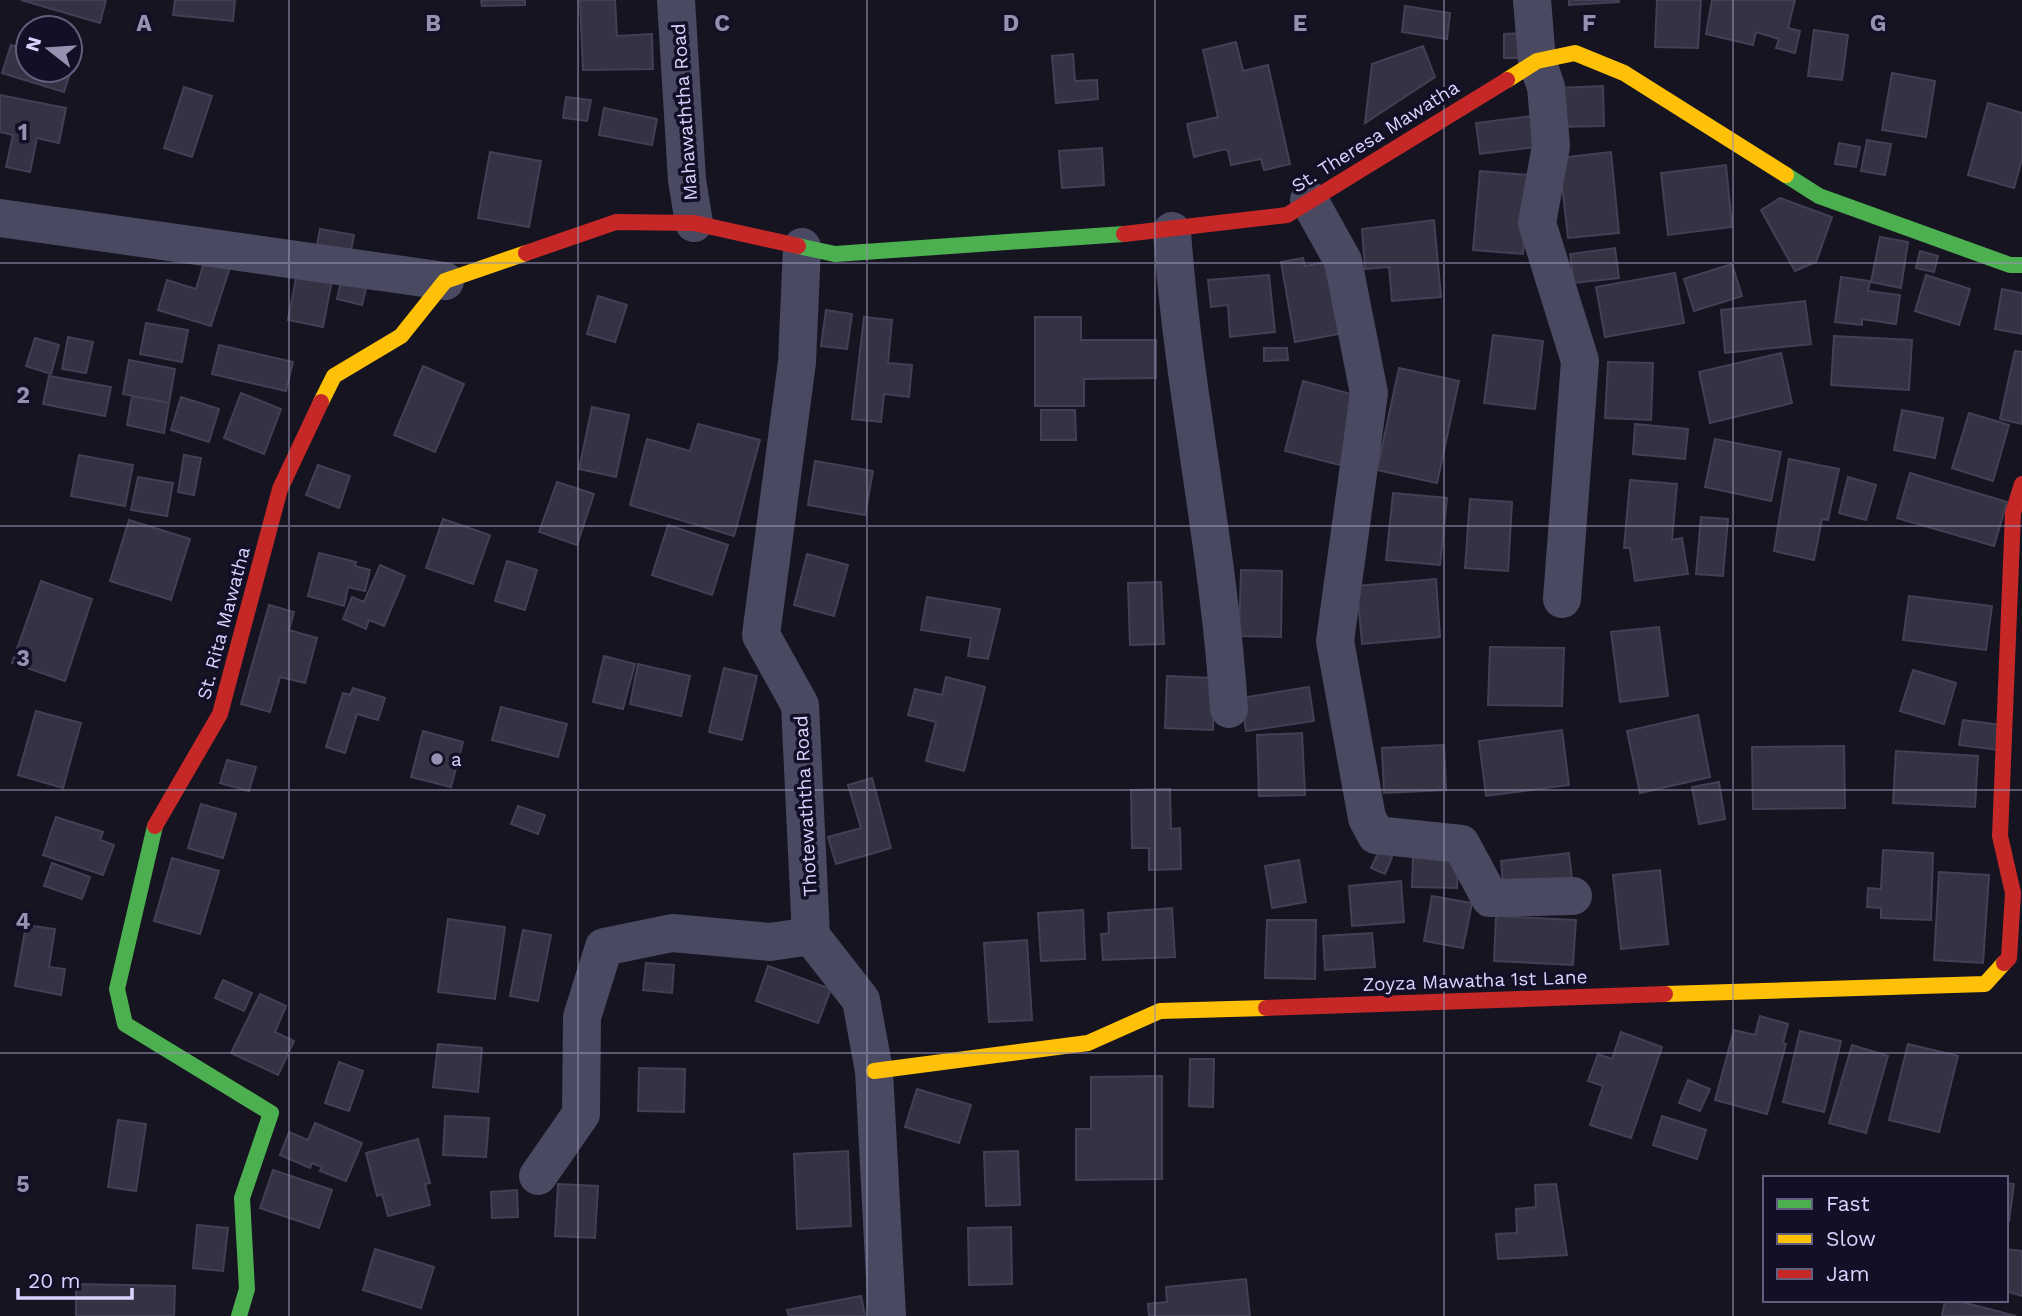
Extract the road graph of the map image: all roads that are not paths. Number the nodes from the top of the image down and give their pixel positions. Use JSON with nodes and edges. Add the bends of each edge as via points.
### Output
{"nodes":[{"id":1,"x":676,"y":0,"type":"edge"},
{"id":2,"x":1532,"y":0,"type":"edge"},
{"id":3,"x":1537,"y":61,"type":"junction"},
{"id":4,"x":1309,"y":200,"type":"junction"},
{"id":5,"x":0,"y":218,"type":"edge"},
{"id":6,"x":694,"y":223,"type":"junction"},
{"id":7,"x":1172,"y":231,"type":"junction"},
{"id":8,"x":802,"y":247,"type":"junction"},
{"id":9,"x":2022,"y":265,"type":"edge"},
{"id":10,"x":445,"y":281,"type":"junction"},
{"id":11,"x":2022,"y":484,"type":"edge"},
{"id":12,"x":1562,"y":599,"type":"dead end"},
{"id":13,"x":1229,"y":709,"type":"dead end"},
{"id":14,"x":2018,"y":893,"type":"edge"},
{"id":15,"x":1573,"y":896,"type":"dead end"},
{"id":16,"x":811,"y":936,"type":"junction"},
{"id":17,"x":874,"y":1071,"type":"junction"},
{"id":18,"x":538,"y":1176,"type":"dead end"},
{"id":19,"x":239,"y":1316,"type":"edge"},
{"id":20,"x":887,"y":1316,"type":"edge"}],
"edges":[{"from":1,"to":6,"type":"street","name":"Mahawaththa Road","via":[[687,180]]},
{"from":2,"to":3,"type":"street"},
{"from":3,"to":4,"type":"street","name":"St. Theresa Mawatha"},
{"from":3,"to":9,"type":"street","name":"St. Theresa Mawatha","via":[[1575,53],[1624,73],[1819,196],[2010,265]]},
{"from":3,"to":12,"type":"street","via":[[1546,87],[1551,146],[1537,223],[1580,361]]},
{"from":4,"to":7,"type":"street","name":"St. Theresa Mawatha","via":[[1287,215]]},
{"from":4,"to":15,"type":"street","via":[[1343,261],[1369,393],[1335,641],[1367,818],[1376,835],[1461,844],[1490,898]]},
{"from":5,"to":10,"type":"street"},
{"from":6,"to":8,"type":"street","name":"St. Theresa Mawatha"},
{"from":6,"to":10,"type":"street","via":[[616,222]]},
{"from":7,"to":8,"type":"street","name":"St. Theresa Mawatha","via":[[835,254]]},
{"from":7,"to":13,"type":"street","via":[[1187,386],[1224,619]]},
{"from":8,"to":16,"type":"street","name":"Thotewaththa Road","via":[[797,362],[761,635],[800,705]]},
{"from":10,"to":19,"type":"street","name":"St. Rita Mawatha","via":[[401,336],[334,376],[280,489],[220,714],[151,833],[117,989],[125,1024],[271,1113],[242,1198],[247,1289]]},
{"from":11,"to":14,"type":"street","name":"Zoyza Mawatha 1st Lane","via":[[2013,513],[2000,836]]},
{"from":14,"to":17,"type":"street","name":"Zoyza Mawatha 1st Lane","via":[[2009,958],[1985,984],[1160,1011],[1088,1043]]},
{"from":16,"to":17,"type":"street","via":[[862,1000]]},
{"from":16,"to":18,"type":"street","via":[[770,942],[672,933],[604,947],[582,1017],[581,1114]]},
{"from":17,"to":20,"type":"street"}]}
